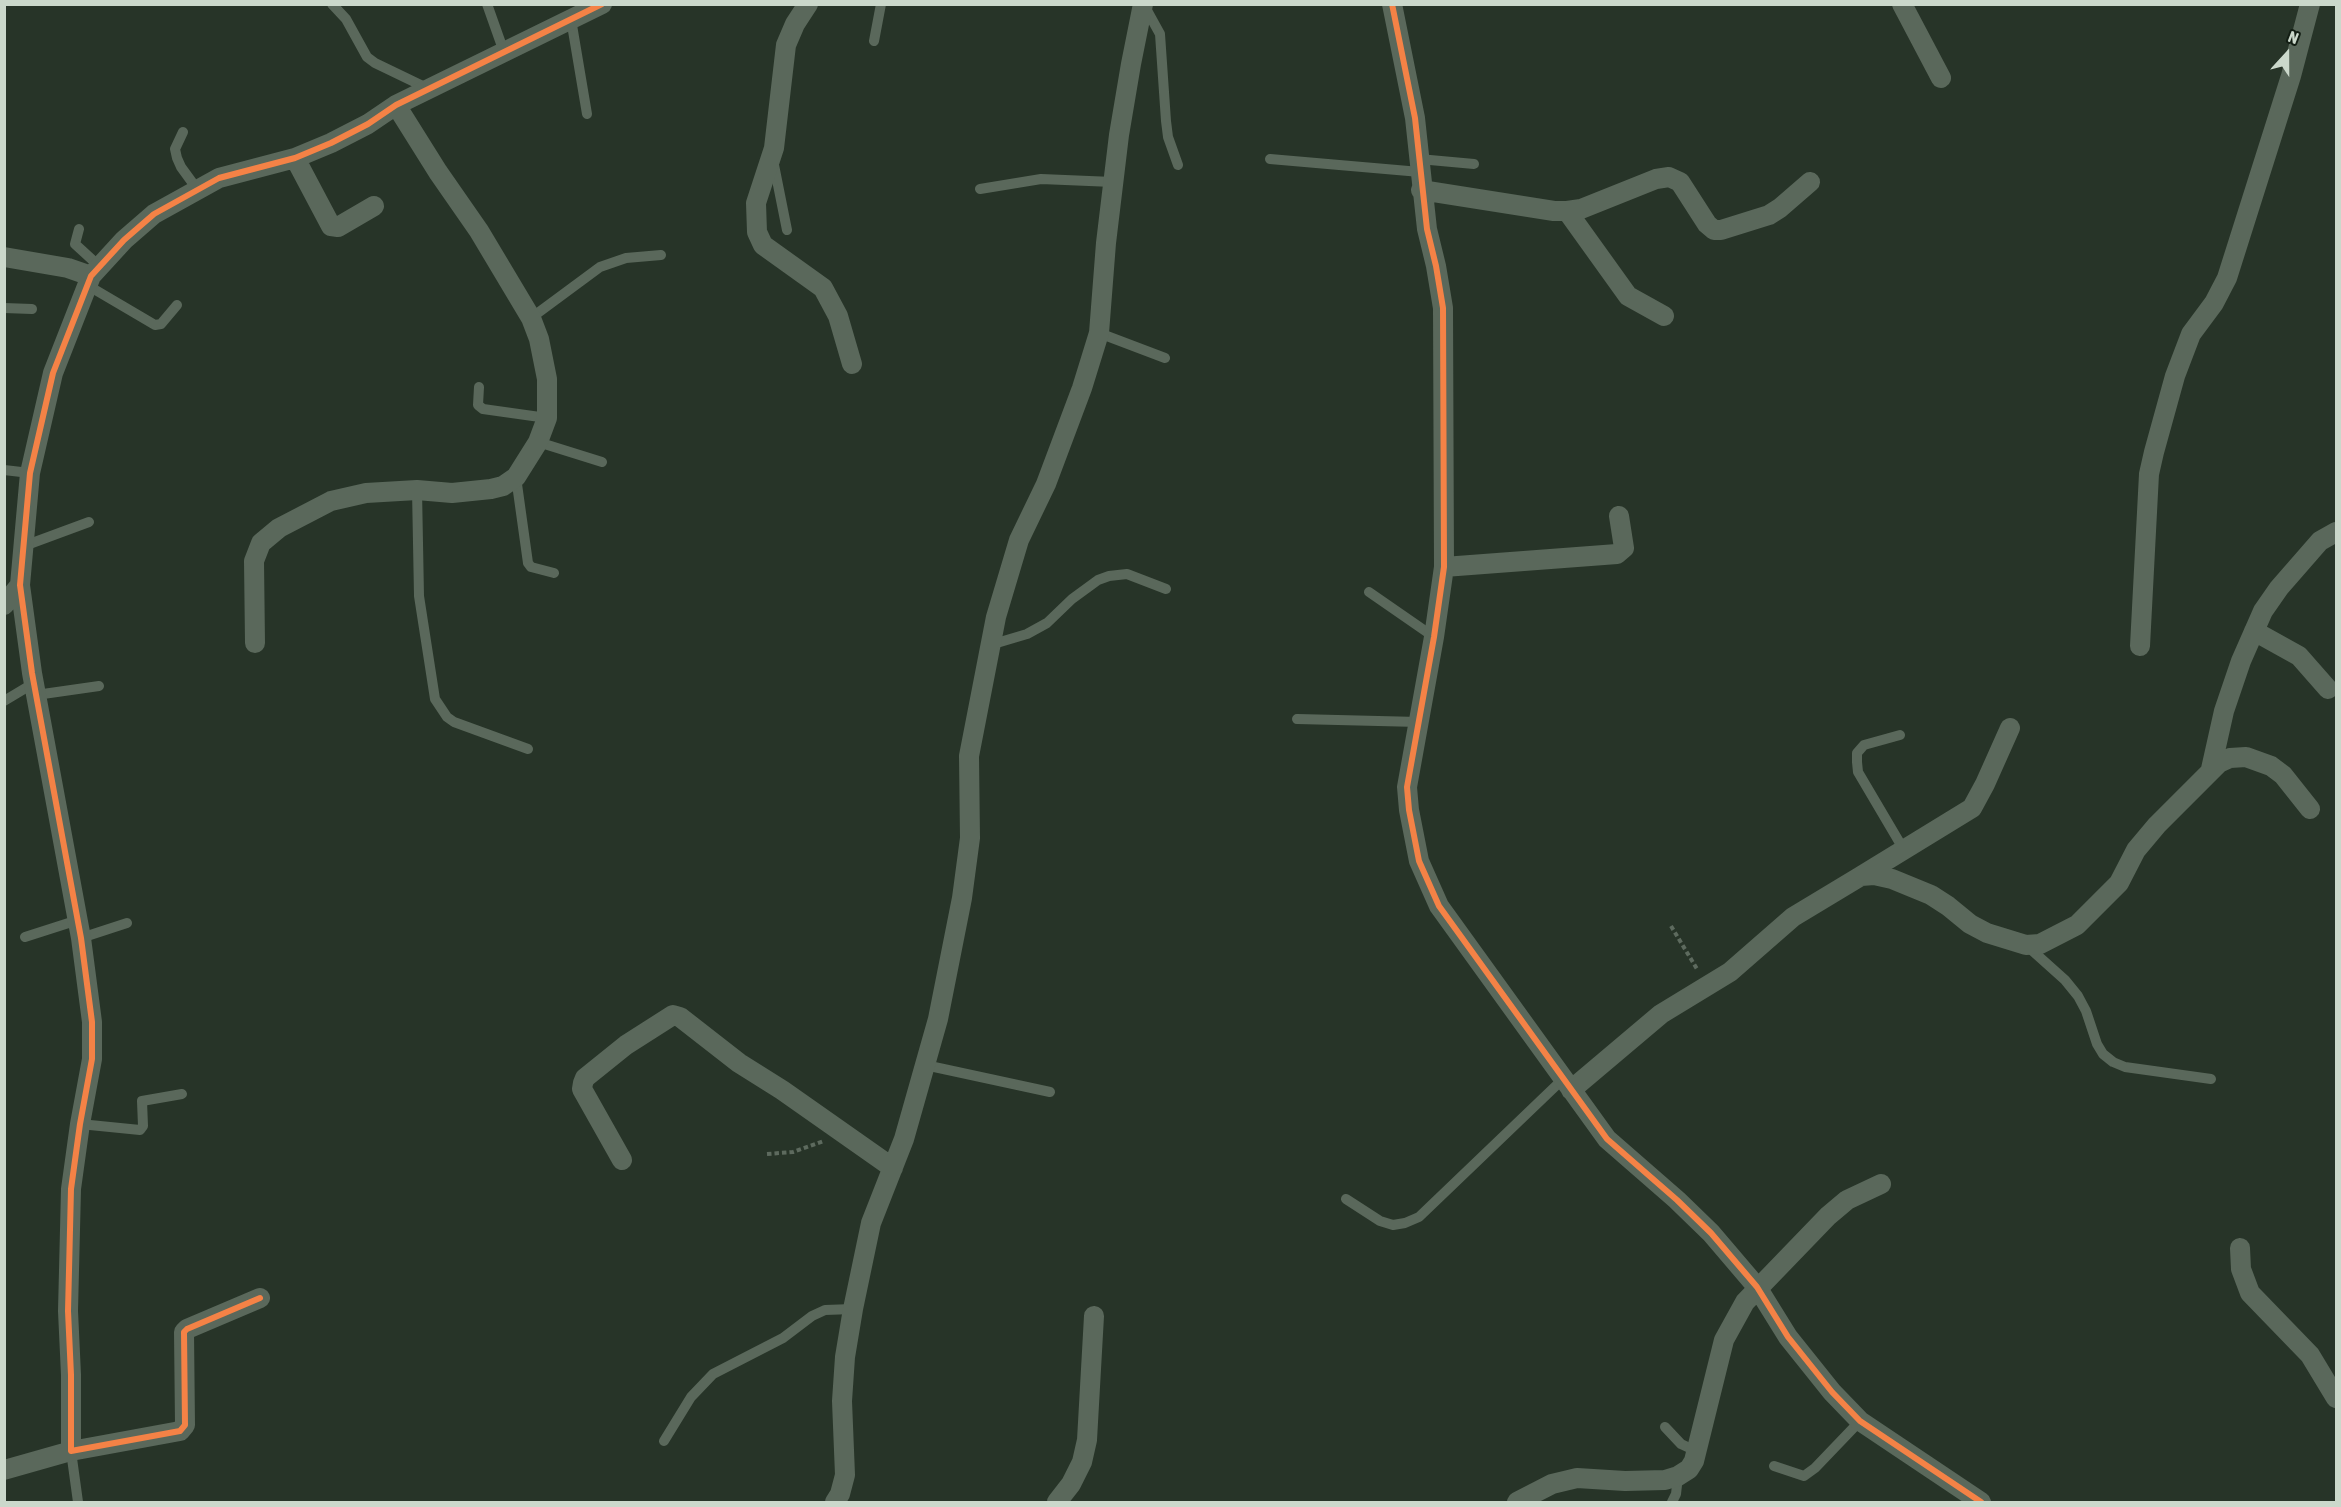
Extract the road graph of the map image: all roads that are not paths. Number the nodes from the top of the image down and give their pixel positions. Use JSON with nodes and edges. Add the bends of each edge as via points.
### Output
{"nodes":[{"id":1,"x":332,"y":4,"type":"edge"},
{"id":2,"x":488,"y":4,"type":"edge"},
{"id":3,"x":602,"y":4,"type":"edge"},
{"id":4,"x":808,"y":4,"type":"edge"},
{"id":5,"x":881,"y":4,"type":"edge"},
{"id":6,"x":1144,"y":4,"type":"edge"},
{"id":7,"x":1392,"y":4,"type":"edge"},
{"id":8,"x":1902,"y":4,"type":"edge"},
{"id":9,"x":2310,"y":4,"type":"edge"},
{"id":10,"x":571,"y":19,"type":"junction"},
{"id":11,"x":874,"y":40,"type":"dead end"},
{"id":12,"x":504,"y":52,"type":"junction"},
{"id":13,"x":1941,"y":78,"type":"dead end"},
{"id":14,"x":429,"y":89,"type":"junction"},
{"id":15,"x":396,"y":105,"type":"junction"},
{"id":16,"x":587,"y":114,"type":"dead end"},
{"id":17,"x":183,"y":132,"type":"dead end"},
{"id":18,"x":773,"y":157,"type":"junction"},
{"id":19,"x":295,"y":158,"type":"junction"},
{"id":20,"x":1269,"y":159,"type":"dead end"},
{"id":21,"x":1474,"y":164,"type":"dead end"},
{"id":22,"x":1178,"y":165,"type":"dead end"},
{"id":23,"x":1420,"y":173,"type":"junction"},
{"id":24,"x":1113,"y":182,"type":"junction"},
{"id":25,"x":1810,"y":182,"type":"dead end"},
{"id":26,"x":197,"y":189,"type":"junction"},
{"id":27,"x":980,"y":189,"type":"dead end"},
{"id":28,"x":374,"y":206,"type":"dead end"},
{"id":29,"x":1567,"y":211,"type":"junction"},
{"id":30,"x":79,"y":229,"type":"dead end"},
{"id":31,"x":787,"y":230,"type":"dead end"},
{"id":32,"x":661,"y":255,"type":"dead end"},
{"id":33,"x":4,"y":257,"type":"edge"},
{"id":34,"x":93,"y":276,"type":"junction"},
{"id":35,"x":177,"y":305,"type":"dead end"},
{"id":36,"x":4,"y":308,"type":"edge"},
{"id":37,"x":32,"y":309,"type":"dead end"},
{"id":38,"x":1664,"y":316,"type":"dead end"},
{"id":39,"x":531,"y":318,"type":"junction"},
{"id":40,"x":1099,"y":333,"type":"junction"},
{"id":41,"x":1165,"y":358,"type":"dead end"},
{"id":42,"x":852,"y":364,"type":"dead end"},
{"id":43,"x":480,"y":387,"type":"dead end"},
{"id":44,"x":547,"y":418,"type":"junction"},
{"id":45,"x":538,"y":442,"type":"junction"},
{"id":46,"x":602,"y":462,"type":"dead end"},
{"id":47,"x":4,"y":470,"type":"edge"},
{"id":48,"x":30,"y":473,"type":"junction"},
{"id":49,"x":516,"y":477,"type":"junction"},
{"id":50,"x":417,"y":490,"type":"junction"},
{"id":51,"x":1619,"y":516,"type":"dead end"},
{"id":52,"x":89,"y":522,"type":"dead end"},
{"id":53,"x":2337,"y":532,"type":"edge"},
{"id":54,"x":24,"y":546,"type":"junction"},
{"id":55,"x":1444,"y":567,"type":"junction"},
{"id":56,"x":554,"y":573,"type":"dead end"},
{"id":57,"x":15,"y":583,"type":"edge"},
{"id":58,"x":1166,"y":589,"type":"dead end"},
{"id":59,"x":1369,"y":592,"type":"dead end"},
{"id":60,"x":4,"y":605,"type":"edge"},
{"id":61,"x":2254,"y":631,"type":"junction"},
{"id":62,"x":1434,"y":637,"type":"junction"},
{"id":63,"x":255,"y":643,"type":"dead end"},
{"id":64,"x":990,"y":645,"type":"junction"},
{"id":65,"x":2140,"y":646,"type":"dead end"},
{"id":66,"x":99,"y":686,"type":"dead end"},
{"id":67,"x":35,"y":689,"type":"junction"},
{"id":68,"x":2328,"y":689,"type":"dead end"},
{"id":69,"x":4,"y":701,"type":"edge"},
{"id":70,"x":1297,"y":719,"type":"dead end"},
{"id":71,"x":1419,"y":722,"type":"junction"},
{"id":72,"x":2010,"y":728,"type":"dead end"},
{"id":73,"x":1900,"y":735,"type":"dead end"},
{"id":74,"x":528,"y":749,"type":"dead end"},
{"id":75,"x":2211,"y":769,"type":"junction"},
{"id":76,"x":2310,"y":809,"type":"dead end"},
{"id":77,"x":1904,"y":850,"type":"junction"},
{"id":78,"x":1861,"y":876,"type":"junction"},
{"id":79,"x":127,"y":923,"type":"dead end"},
{"id":80,"x":79,"y":929,"type":"junction"},
{"id":81,"x":25,"y":937,"type":"dead end"},
{"id":82,"x":2026,"y":945,"type":"junction"},
{"id":83,"x":925,"y":1065,"type":"junction"},
{"id":84,"x":2211,"y":1079,"type":"dead end"},
{"id":85,"x":1567,"y":1084,"type":"junction"},
{"id":86,"x":1050,"y":1092,"type":"dead end"},
{"id":87,"x":182,"y":1094,"type":"dead end"},
{"id":88,"x":80,"y":1124,"type":"junction"},
{"id":89,"x":622,"y":1160,"type":"dead end"},
{"id":90,"x":893,"y":1168,"type":"junction"},
{"id":91,"x":1881,"y":1184,"type":"dead end"},
{"id":92,"x":1346,"y":1199,"type":"dead end"},
{"id":93,"x":2240,"y":1248,"type":"dead end"},
{"id":94,"x":1757,"y":1287,"type":"junction"},
{"id":95,"x":260,"y":1298,"type":"dead end"},
{"id":96,"x":853,"y":1309,"type":"junction"},
{"id":97,"x":1094,"y":1316,"type":"dead end"},
{"id":98,"x":2337,"y":1398,"type":"edge"},
{"id":99,"x":1860,"y":1421,"type":"junction"},
{"id":100,"x":1665,"y":1426,"type":"dead end"},
{"id":101,"x":664,"y":1441,"type":"dead end"},
{"id":102,"x":71,"y":1450,"type":"junction"},
{"id":103,"x":1696,"y":1451,"type":"junction"},
{"id":104,"x":1774,"y":1466,"type":"dead end"},
{"id":105,"x":4,"y":1470,"type":"edge"},
{"id":106,"x":1678,"y":1476,"type":"junction"},
{"id":107,"x":78,"y":1503,"type":"edge"},
{"id":108,"x":835,"y":1503,"type":"edge"},
{"id":109,"x":1057,"y":1503,"type":"edge"},
{"id":110,"x":1517,"y":1503,"type":"edge"},
{"id":111,"x":1672,"y":1503,"type":"edge"},
{"id":112,"x":1981,"y":1503,"type":"edge"}],
"edges":[{"from":1,"to":14,"type":"lane","via":[[346,19],[367,57]]},
{"from":2,"to":12,"type":"lane"},
{"from":3,"to":10,"type":"street"},
{"from":4,"to":18,"type":"street","via":[[786,45]]},
{"from":5,"to":11,"type":"lane"},
{"from":6,"to":22,"type":"lane","via":[[1160,34],[1168,137]]},
{"from":6,"to":24,"type":"street"},
{"from":7,"to":23,"type":"street","via":[[1415,118]]},
{"from":8,"to":13,"type":"street"},
{"from":9,"to":65,"type":"street","via":[[2227,278],[2191,334],[2154,452]]},
{"from":10,"to":12,"type":"street"},
{"from":10,"to":16,"type":"lane"},
{"from":12,"to":14,"type":"street"},
{"from":14,"to":15,"type":"street"},
{"from":15,"to":19,"type":"street","via":[[350,134]]},
{"from":15,"to":39,"type":"street"},
{"from":17,"to":26,"type":"lane","via":[[175,149],[177,158]]},
{"from":18,"to":31,"type":"lane"},
{"from":18,"to":42,"type":"street","via":[[756,203],[758,237],[763,245],[824,288],[838,316]]},
{"from":19,"to":26,"type":"street","via":[[247,169]]},
{"from":19,"to":28,"type":"street","via":[[331,226],[338,227]]},
{"from":20,"to":23,"type":"lane"},
{"from":21,"to":23,"type":"lane"},
{"from":23,"to":29,"type":"street","via":[[1554,211]]},
{"from":23,"to":55,"type":"street","via":[[1443,308]]},
{"from":24,"to":27,"type":"lane","via":[[1041,179]]},
{"from":24,"to":40,"type":"street"},
{"from":25,"to":29,"type":"street","via":[[1780,208],[1721,231],[1707,224],[1680,182],[1669,177]]},
{"from":26,"to":34,"type":"street","via":[[154,214],[124,240]]},
{"from":29,"to":38,"type":"street","via":[[1628,297]]},
{"from":30,"to":34,"type":"lane","via":[[75,244]]},
{"from":32,"to":39,"type":"lane","via":[[626,258],[600,267]]},
{"from":33,"to":34,"type":"street"},
{"from":34,"to":35,"type":"lane","via":[[155,325],[164,322]]},
{"from":34,"to":48,"type":"street","via":[[52,373]]},
{"from":36,"to":37,"type":"lane"},
{"from":39,"to":44,"type":"street","via":[[547,379]]},
{"from":40,"to":41,"type":"lane"},
{"from":40,"to":64,"type":"street","via":[[1046,484],[1019,540]]},
{"from":43,"to":44,"type":"lane","via":[[478,405],[483,409]]},
{"from":44,"to":45,"type":"street"},
{"from":45,"to":46,"type":"lane"},
{"from":45,"to":49,"type":"street"},
{"from":47,"to":48,"type":"lane"},
{"from":48,"to":54,"type":"street"},
{"from":49,"to":50,"type":"street","via":[[491,489],[452,493]]},
{"from":49,"to":56,"type":"lane","via":[[528,563]]},
{"from":50,"to":63,"type":"street","via":[[366,493],[331,501],[279,528],[261,543],[254,561]]},
{"from":50,"to":74,"type":"lane","via":[[419,596],[435,699],[454,722]]},
{"from":51,"to":55,"type":"street","via":[[1624,548],[1617,554]]},
{"from":52,"to":54,"type":"lane"},
{"from":53,"to":61,"type":"street","via":[[2320,541],[2279,588]]},
{"from":54,"to":57,"type":"street"},
{"from":55,"to":62,"type":"street"},
{"from":57,"to":60,"type":"street"},
{"from":57,"to":67,"type":"street"},
{"from":58,"to":64,"type":"lane","via":[[1127,574],[1109,576],[1072,599],[1047,623],[1027,634]]},
{"from":59,"to":62,"type":"lane"},
{"from":61,"to":68,"type":"street","via":[[2299,656]]},
{"from":61,"to":75,"type":"street","via":[[2224,711]]},
{"from":62,"to":71,"type":"street"},
{"from":64,"to":83,"type":"street","via":[[969,756],[970,838],[962,898]]},
{"from":66,"to":67,"type":"lane"},
{"from":67,"to":69,"type":"lane"},
{"from":67,"to":80,"type":"street"},
{"from":70,"to":71,"type":"lane"},
{"from":71,"to":85,"type":"street","via":[[1407,788],[1419,861],[1439,906]]},
{"from":72,"to":77,"type":"street","via":[[1972,808]]},
{"from":73,"to":77,"type":"lane","via":[[1864,745],[1857,753],[1857,762],[1858,772]]},
{"from":75,"to":76,"type":"street","via":[[2238,757],[2271,766]]},
{"from":75,"to":82,"type":"street","via":[[2136,850],[2119,883],[2077,925],[2040,944]]},
{"from":77,"to":78,"type":"street"},
{"from":78,"to":82,"type":"street","via":[[1874,875],[1931,895],[1987,933]]},
{"from":78,"to":85,"type":"street","via":[[1793,916],[1730,972],[1661,1014]]},
{"from":79,"to":80,"type":"lane"},
{"from":80,"to":81,"type":"lane"},
{"from":80,"to":88,"type":"street","via":[[93,1059]]},
{"from":82,"to":84,"type":"lane","via":[[2078,996],[2097,1044],[2113,1062]]},
{"from":83,"to":86,"type":"lane"},
{"from":83,"to":90,"type":"street"},
{"from":85,"to":92,"type":"lane","via":[[1419,1217],[1393,1225]]},
{"from":85,"to":94,"type":"street","via":[[1607,1139],[1711,1233]]},
{"from":87,"to":88,"type":"lane","via":[[142,1101],[140,1130]]},
{"from":88,"to":102,"type":"street","via":[[71,1189],[69,1253]]},
{"from":89,"to":90,"type":"street","via":[[582,1089],[583,1083],[626,1045],[674,1015]]},
{"from":90,"to":96,"type":"street","via":[[871,1223]]},
{"from":91,"to":94,"type":"street","via":[[1847,1200]]},
{"from":93,"to":98,"type":"street","via":[[2241,1269],[2250,1293],[2310,1355]]},
{"from":94,"to":99,"type":"street","via":[[1788,1337]]},
{"from":94,"to":103,"type":"street","via":[[1724,1340]]},
{"from":95,"to":102,"type":"street","via":[[184,1332],[184,1425],[180,1431]]},
{"from":96,"to":101,"type":"lane","via":[[825,1310],[812,1316],[783,1338],[713,1374],[691,1397]]},
{"from":96,"to":108,"type":"street","via":[[842,1401],[845,1475]]},
{"from":97,"to":109,"type":"street","via":[[1087,1440],[1082,1462]]},
{"from":99,"to":104,"type":"lane","via":[[1804,1476]]},
{"from":99,"to":112,"type":"street"},
{"from":100,"to":103,"type":"lane","via":[[1681,1444]]},
{"from":102,"to":105,"type":"street"},
{"from":102,"to":107,"type":"lane"},
{"from":103,"to":106,"type":"street","via":[[1689,1469]]},
{"from":106,"to":110,"type":"street","via":[[1625,1481],[1577,1478],[1552,1484]]},
{"from":106,"to":111,"type":"lane"}]}
